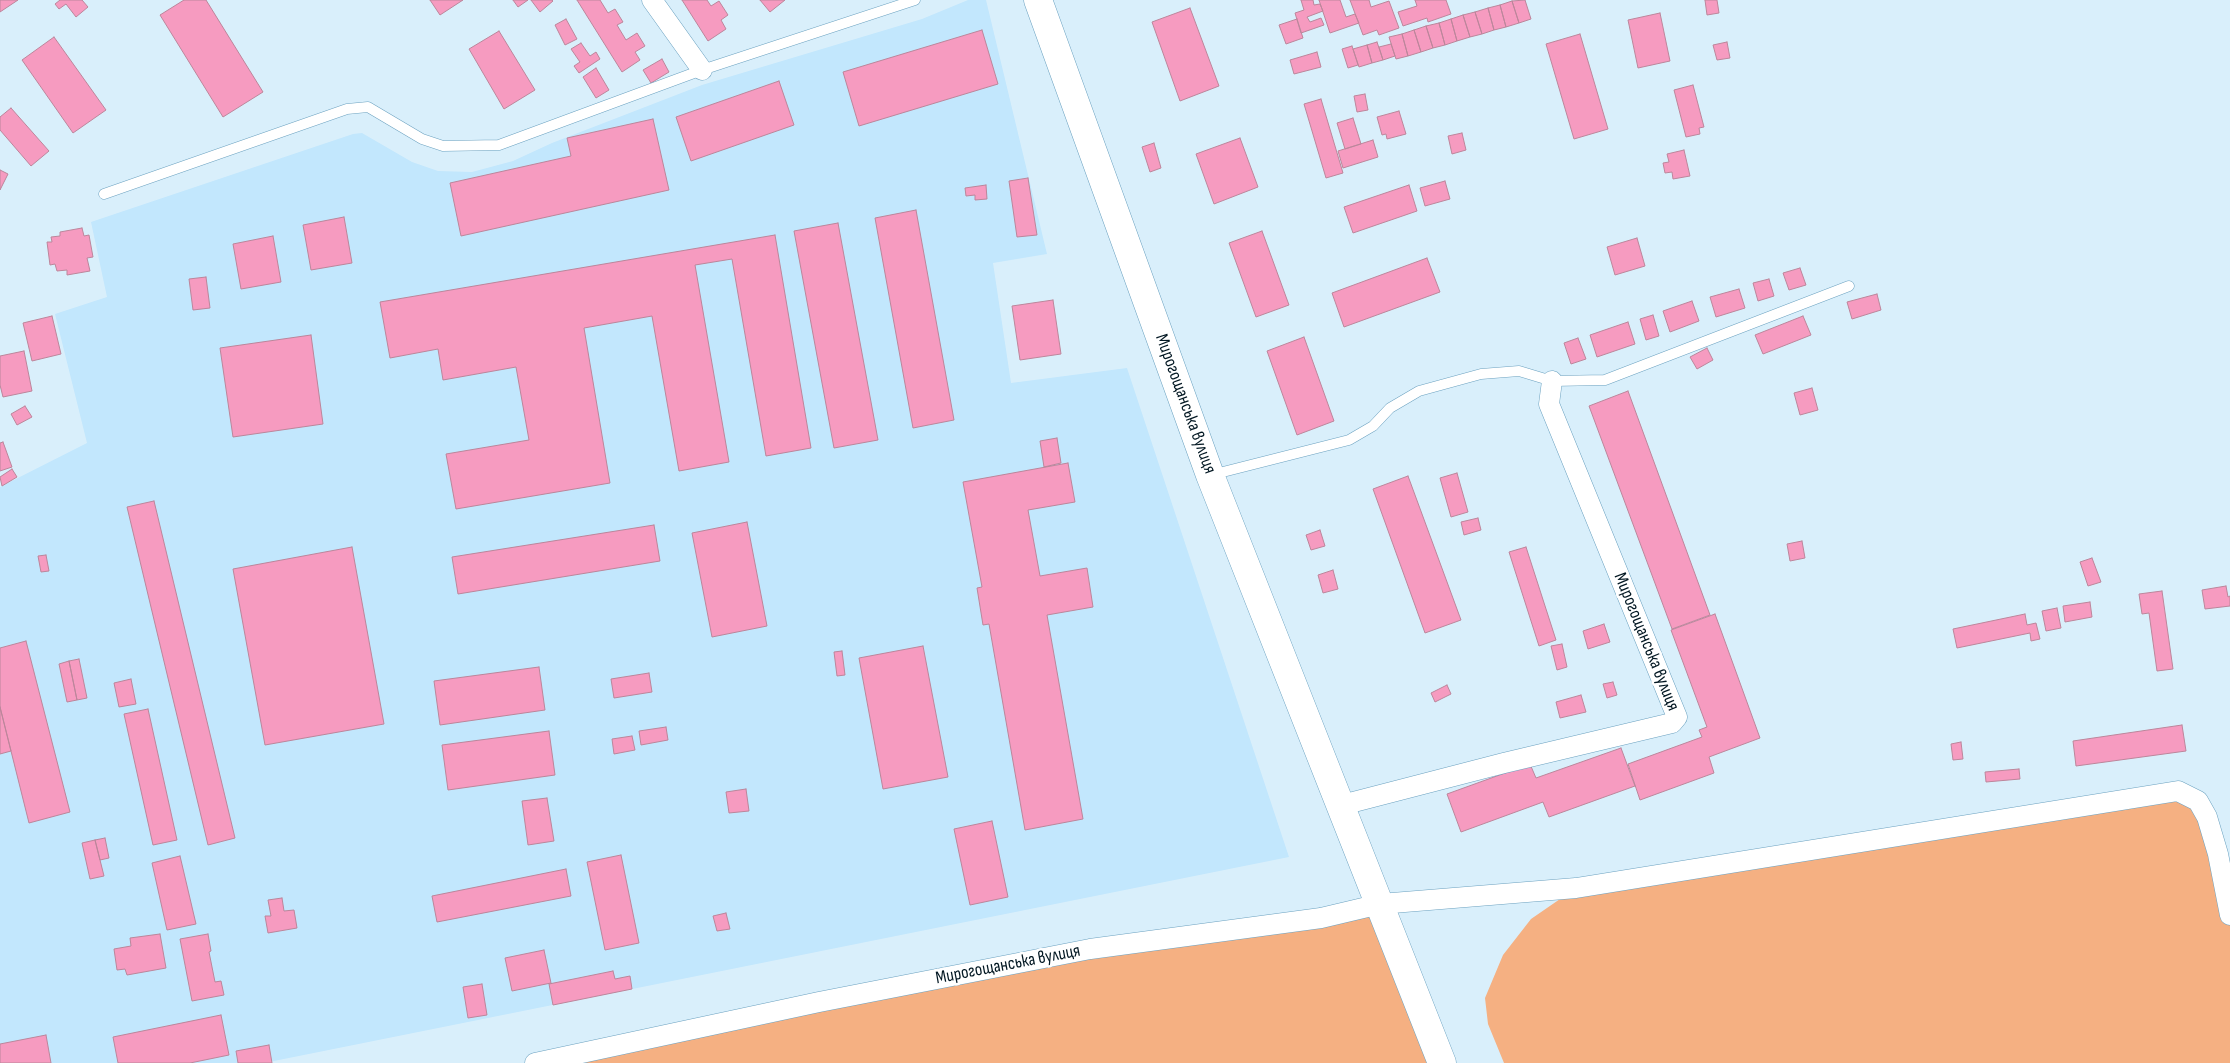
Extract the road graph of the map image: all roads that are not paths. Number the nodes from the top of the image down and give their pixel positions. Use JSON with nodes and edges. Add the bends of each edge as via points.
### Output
{"nodes":[{"id":1,"x":652,"y":0,"type":"edge"},
{"id":2,"x":915,"y":0,"type":"edge"},
{"id":3,"x":1038,"y":0,"type":"edge"},
{"id":4,"x":702,"y":70,"type":"junction"},
{"id":5,"x":104,"y":194,"type":"dead end"},
{"id":6,"x":1849,"y":286,"type":"dead end"},
{"id":7,"x":1552,"y":381,"type":"junction"},
{"id":8,"x":1210,"y":476,"type":"junction"},
{"id":9,"x":1342,"y":805,"type":"junction"},
{"id":10,"x":1380,"y":904,"type":"junction"},
{"id":11,"x":2230,"y":915,"type":"edge"},
{"id":12,"x":535,"y":1063,"type":"edge"},
{"id":13,"x":1442,"y":1063,"type":"edge"}],
"edges":[{"from":1,"to":4,"type":"street"},
{"from":2,"to":4,"type":"lane"},
{"from":3,"to":8,"type":"main road","name":"Мирогощанська вулиця"},
{"from":4,"to":5,"type":"lane","via":[[499,145],[443,146],[422,139],[368,107],[348,109]]},
{"from":6,"to":7,"type":"lane","via":[[1605,380]]},
{"from":7,"to":8,"type":"lane","via":[[1519,371],[1481,374],[1419,391],[1390,408],[1373,426],[1349,440]]},
{"from":7,"to":9,"type":"street","name":"Мирогощанська вулиця","via":[[1549,404],[1677,717],[1672,723]]},
{"from":8,"to":9,"type":"main road","name":"Мирогощанська вулиця"},
{"from":9,"to":10,"type":"main road","name":"Мирогощанська вулиця"},
{"from":10,"to":11,"type":"street","via":[[1576,888],[2178,791],[2198,801],[2207,817]]},
{"from":10,"to":12,"type":"street","name":"Мирогощанська вулиця","via":[[1322,918],[1090,949],[819,1002]]},
{"from":10,"to":13,"type":"main road"}]}
